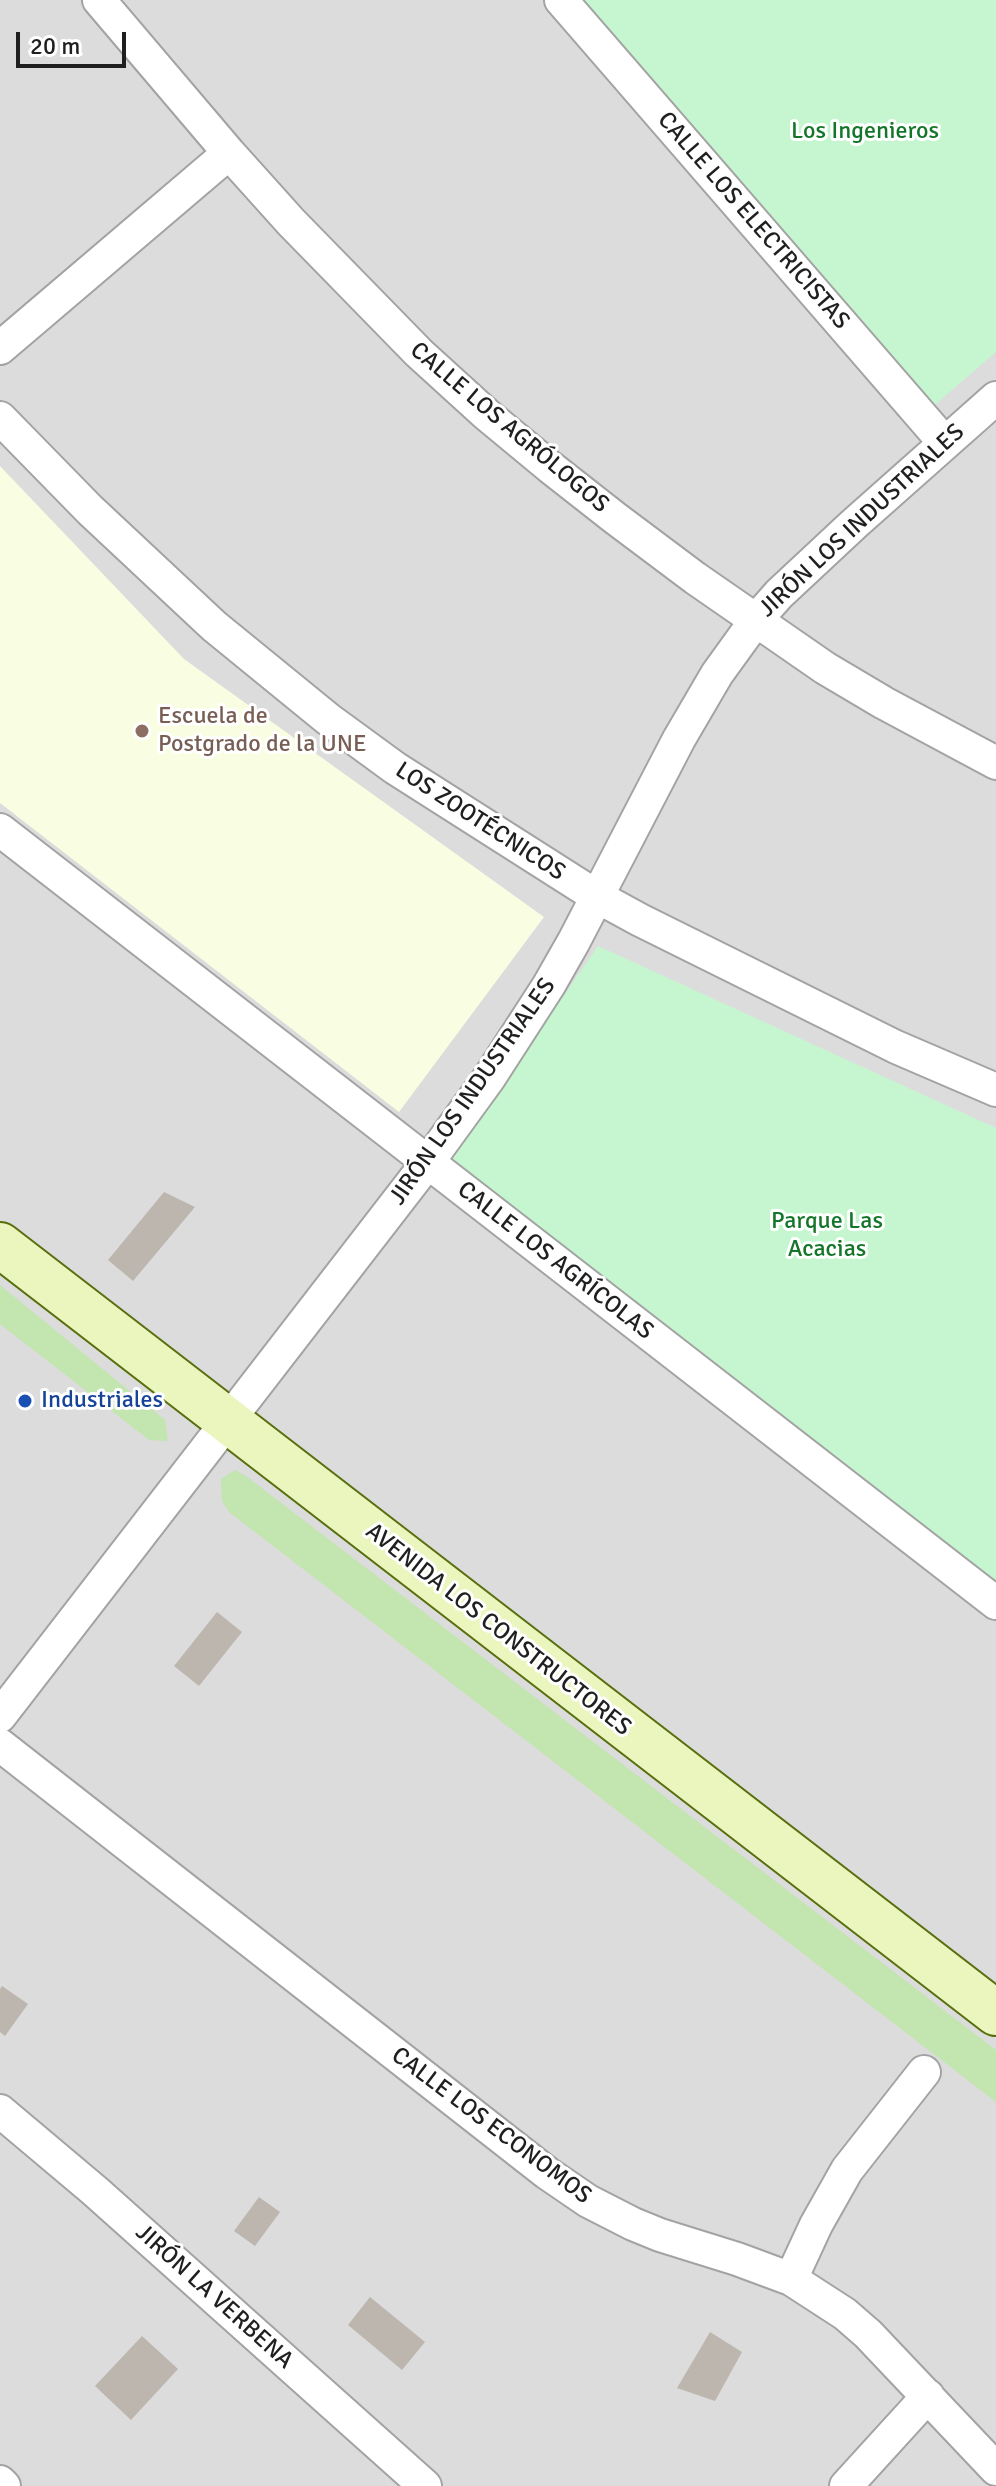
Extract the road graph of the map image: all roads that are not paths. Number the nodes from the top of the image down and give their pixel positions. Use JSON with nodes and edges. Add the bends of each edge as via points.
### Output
{"nodes":[{"id":1,"x":99,"y":0,"type":"edge"},
{"id":2,"x":561,"y":0,"type":"edge"},
{"id":3,"x":229,"y":153,"type":"junction"},
{"id":4,"x":0,"y":348,"type":"edge"},
{"id":5,"x":996,"y":398,"type":"edge"},
{"id":6,"x":0,"y":418,"type":"edge"},
{"id":7,"x":944,"y":442,"type":"junction"},
{"id":8,"x":756,"y":620,"type":"junction"},
{"id":9,"x":996,"y":763,"type":"edge"},
{"id":10,"x":0,"y":830,"type":"edge"},
{"id":11,"x":596,"y":896,"type":"junction"},
{"id":12,"x":996,"y":1090,"type":"edge"},
{"id":13,"x":428,"y":1162,"type":"junction"},
{"id":14,"x":0,"y":1245,"type":"edge"},
{"id":15,"x":227,"y":1422,"type":"junction"},
{"id":16,"x":996,"y":1603,"type":"edge"},
{"id":17,"x":0,"y":1716,"type":"edge"},
{"id":18,"x":0,"y":1745,"type":"edge"},
{"id":19,"x":992,"y":2002,"type":"edge"},
{"id":20,"x":924,"y":2072,"type":"dead end"},
{"id":21,"x":0,"y":2111,"type":"edge"},
{"id":22,"x":791,"y":2279,"type":"junction"},
{"id":23,"x":928,"y":2396,"type":"junction"},
{"id":24,"x":996,"y":2469,"type":"edge"},
{"id":25,"x":425,"y":2486,"type":"edge"},
{"id":26,"x":846,"y":2486,"type":"edge"}],
"edges":[{"from":1,"to":3,"type":"street","name":"CALLE LOS AGRÓLOGOS"},
{"from":2,"to":7,"type":"street","name":"CALLE LOS ELECTRICISTAS"},
{"from":3,"to":4,"type":"street"},
{"from":3,"to":8,"type":"street","name":"CALLE LOS AGRÓLOGOS","via":[[355,290],[486,414],[615,518]]},
{"from":5,"to":7,"type":"street","name":"JIRÓN LOS INDUSTRIALES"},
{"from":6,"to":11,"type":"street","name":"LOS ZOOTÉCNICOS","via":[[167,583],[285,684],[395,768]]},
{"from":7,"to":8,"type":"street","name":"JIRÓN LOS INDUSTRIALES"},
{"from":8,"to":9,"type":"street","name":"CALLE LOS AGRÓLOGOS","via":[[825,668]]},
{"from":8,"to":11,"type":"street","name":"JIRÓN LOS INDUSTRIALES","via":[[679,739]]},
{"from":10,"to":13,"type":"street","name":"CALLE LOS AGRÍCOLAS"},
{"from":11,"to":12,"type":"street","name":"LOS ZOOTÉCNICOS","via":[[896,1047]]},
{"from":11,"to":13,"type":"street","name":"JIRÓN LOS INDUSTRIALES","via":[[549,985]]},
{"from":13,"to":15,"type":"street","name":"JIRÓN LOS INDUSTRIALES"},
{"from":13,"to":16,"type":"street","name":"CALLE LOS AGRÍCOLAS"},
{"from":14,"to":15,"type":"street","name":"AVENIDA LOS CONSTRUCTORES"},
{"from":15,"to":17,"type":"street","name":"JIRÓN LOS INDUSTRIALES"},
{"from":15,"to":19,"type":"street","name":"AVENIDA LOS CONSTRUCTORES"},
{"from":18,"to":22,"type":"street","name":"CALLE LOS ECONOMOS","via":[[567,2187],[633,2224]]},
{"from":20,"to":22,"type":"street","via":[[847,2170]]},
{"from":21,"to":25,"type":"street","name":"JIRÓN LA VERBENA"},
{"from":22,"to":23,"type":"street","name":"CALLE LOS ECONOMOS","via":[[845,2314]]},
{"from":23,"to":24,"type":"street","name":"CALLE LOS ECONOMOS"},
{"from":23,"to":26,"type":"street"}]}
